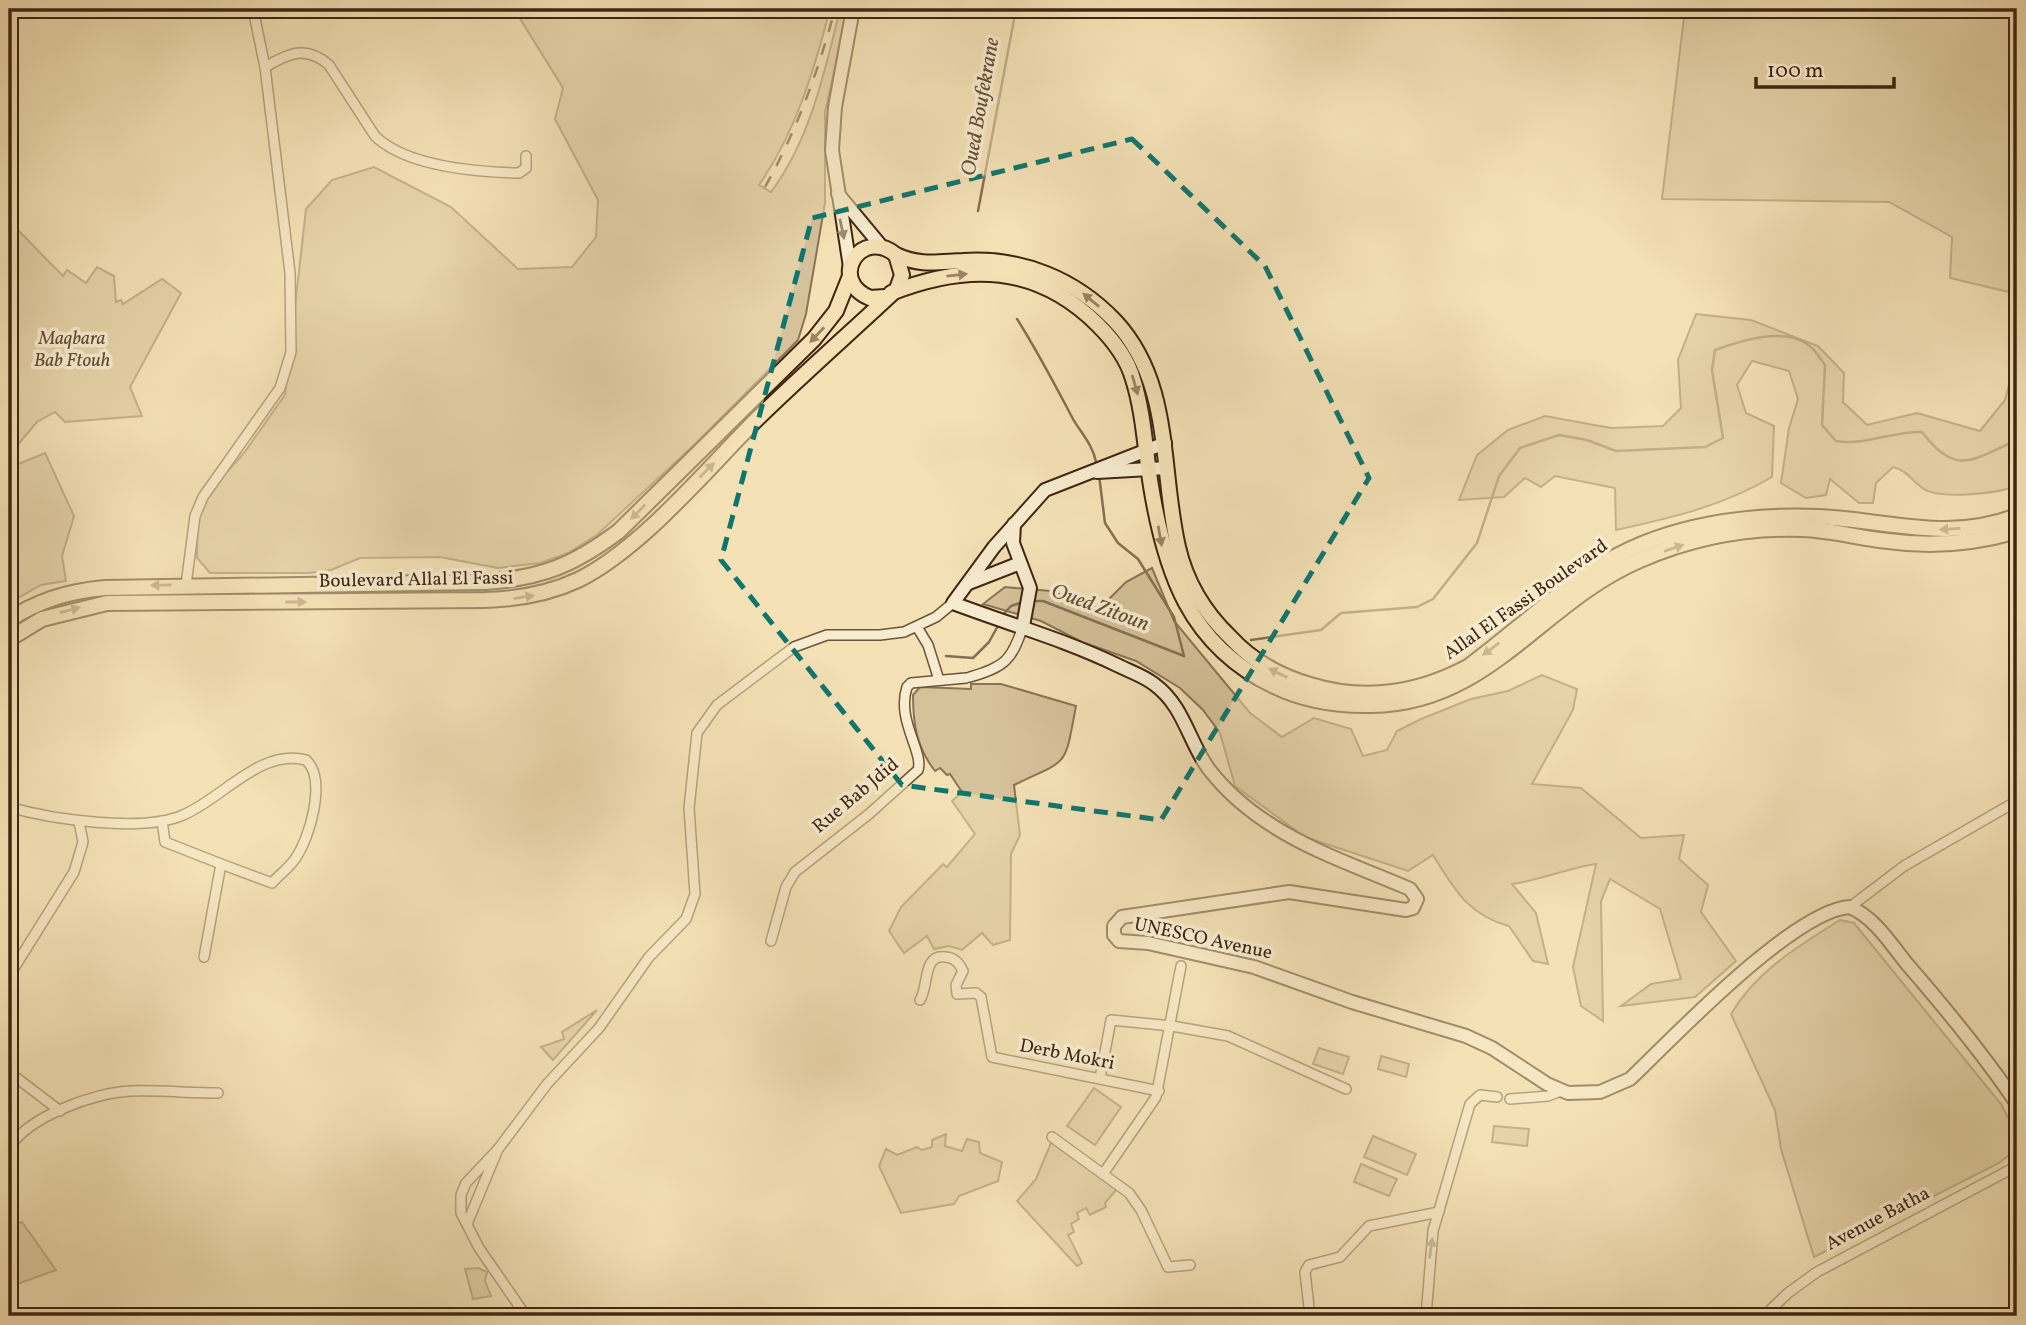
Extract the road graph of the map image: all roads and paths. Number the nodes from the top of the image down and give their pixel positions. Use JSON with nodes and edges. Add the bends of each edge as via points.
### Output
{"nodes":[{"id":1,"x":253,"y":9,"type":"edge"},
{"id":2,"x":853,"y":9,"type":"edge"},
{"id":3,"x":265,"y":66,"type":"junction"},
{"id":4,"x":526,"y":156,"type":"dead end"},
{"id":5,"x":836,"y":191,"type":"junction"},
{"id":6,"x":882,"y":247,"type":"junction"},
{"id":7,"x":896,"y":255,"type":"junction"},
{"id":8,"x":850,"y":272,"type":"junction"},
{"id":9,"x":888,"y":295,"type":"junction"},
{"id":10,"x":1165,"y":443,"type":"junction"},
{"id":11,"x":1147,"y":448,"type":"junction"},
{"id":12,"x":1150,"y":468,"type":"junction"},
{"id":13,"x":1167,"y":468,"type":"junction"},
{"id":14,"x":1082,"y":473,"type":"junction"},
{"id":15,"x":2017,"y":516,"type":"edge"},
{"id":16,"x":1014,"y":524,"type":"junction"},
{"id":17,"x":2017,"y":531,"type":"edge"},
{"id":18,"x":1020,"y":562,"type":"junction"},
{"id":19,"x":969,"y":583,"type":"junction"},
{"id":20,"x":186,"y":585,"type":"junction"},
{"id":21,"x":953,"y":603,"type":"junction"},
{"id":22,"x":1555,"y":607,"type":"junction"},
{"id":23,"x":9,"y":620,"type":"edge"},
{"id":24,"x":1016,"y":625,"type":"junction"},
{"id":25,"x":917,"y":627,"type":"junction"},
{"id":26,"x":9,"y":639,"type":"edge"},
{"id":27,"x":939,"y":680,"type":"junction"},
{"id":28,"x":1425,"y":693,"type":"junction"},
{"id":29,"x":2017,"y":802,"type":"edge"},
{"id":30,"x":9,"y":807,"type":"edge"},
{"id":31,"x":162,"y":821,"type":"junction"},
{"id":32,"x":79,"y":822,"type":"junction"},
{"id":33,"x":221,"y":864,"type":"junction"},
{"id":34,"x":1850,"y":907,"type":"junction"},
{"id":35,"x":771,"y":941,"type":"dead end"},
{"id":36,"x":204,"y":957,"type":"dead end"},
{"id":37,"x":1182,"y":960,"type":"junction"},
{"id":38,"x":9,"y":976,"type":"edge"},
{"id":39,"x":920,"y":1000,"type":"dead end"},
{"id":40,"x":1172,"y":1026,"type":"junction"},
{"id":41,"x":9,"y":1072,"type":"edge"},
{"id":42,"x":1100,"y":1078,"type":"junction"},
{"id":43,"x":1346,"y":1089,"type":"dead end"},
{"id":44,"x":1158,"y":1091,"type":"junction"},
{"id":45,"x":1561,"y":1091,"type":"junction"},
{"id":46,"x":218,"y":1093,"type":"dead end"},
{"id":47,"x":1497,"y":1097,"type":"dead end"},
{"id":48,"x":1510,"y":1099,"type":"dead end"},
{"id":49,"x":2017,"y":1104,"type":"edge"},
{"id":50,"x":60,"y":1111,"type":"junction"},
{"id":51,"x":1052,"y":1136,"type":"dead end"},
{"id":52,"x":499,"y":1148,"type":"junction"},
{"id":53,"x":9,"y":1149,"type":"edge"},
{"id":54,"x":2017,"y":1166,"type":"edge"},
{"id":55,"x":1103,"y":1174,"type":"junction"},
{"id":56,"x":466,"y":1185,"type":"junction"},
{"id":57,"x":481,"y":1193,"type":"junction"},
{"id":58,"x":1439,"y":1212,"type":"junction"},
{"id":59,"x":467,"y":1224,"type":"junction"},
{"id":60,"x":1190,"y":1265,"type":"dead end"},
{"id":61,"x":526,"y":1316,"type":"edge"},
{"id":62,"x":1310,"y":1316,"type":"edge"},
{"id":63,"x":1426,"y":1316,"type":"edge"},
{"id":64,"x":1765,"y":1316,"type":"edge"}],
"edges":[{"from":1,"to":3,"type":"street"},
{"from":2,"to":5,"type":"main road","via":[[835,107],[832,150]]},
{"from":3,"to":4,"type":"street","via":[[293,52],[321,58],[375,136],[406,155],[463,168],[519,173],[526,168]]},
{"from":3,"to":20,"type":"street","via":[[290,273],[291,352],[280,388],[198,507]]},
{"from":5,"to":6,"type":"main road"},
{"from":5,"to":8,"type":"main road","one_way":true},
{"from":6,"to":7,"type":"main road"},
{"from":6,"to":8,"type":"main road","via":[[862,250]]},
{"from":7,"to":9,"type":"main road","via":[[902,275]]},
{"from":10,"to":7,"type":"main road","one_way":true,"via":[[1142,360],[1115,322],[1080,291],[1045,272],[1010,263],[921,264]]},
{"from":8,"to":9,"type":"main road","via":[[863,295]]},
{"from":8,"to":20,"type":"main road","name":"Boulevard Allal El Fassi","one_way":true,"via":[[836,311],[814,339],[619,531],[562,567],[523,579],[485,582]]},
{"from":9,"to":11,"type":"main road","name":"Boulevard Allal El Fassi","one_way":true,"via":[[922,281],[964,274],[1007,275],[1056,292],[1089,316],[1124,358],[1139,400]]},
{"from":26,"to":9,"type":"main road","name":"Boulevard Allal El Fassi","one_way":true,"via":[[65,610],[107,603],[485,600],[530,596],[564,586],[630,544]]},
{"from":10,"to":11,"type":"main road"},
{"from":10,"to":13,"type":"main road"},
{"from":11,"to":12,"type":"main road","name":"Boulevard Allal El Fassi"},
{"from":11,"to":14,"type":"main road"},
{"from":12,"to":13,"type":"main road"},
{"from":12,"to":14,"type":"main road"},
{"from":12,"to":28,"type":"main road","name":"Boulevard Allal El Fassi","one_way":true,"via":[[1164,554],[1183,599],[1228,656],[1273,685],[1324,703],[1380,705]]},
{"from":28,"to":13,"type":"main road","one_way":true,"via":[[1326,690],[1284,676],[1246,654],[1202,605],[1189,580],[1178,547]]},
{"from":14,"to":16,"type":"main road","via":[[1045,490]]},
{"from":15,"to":22,"type":"main road","name":"Allal El Fassi Boulevard","one_way":true,"via":[[1944,530],[1820,517],[1718,523],[1680,532],[1610,560]]},
{"from":16,"to":18,"type":"main road","name":"Rue Bab Jdid","via":[[1013,543]]},
{"from":16,"to":19,"type":"main road"},
{"from":22,"to":17,"type":"main road","name":"Boulevard Allal El Fassi","one_way":true,"via":[[1618,570],[1714,536],[1804,529],[1928,544]]},
{"from":18,"to":19,"type":"main road"},
{"from":18,"to":24,"type":"main road","name":"Rue Bab Jdid","via":[[1030,588],[1026,613]]},
{"from":19,"to":21,"type":"main road"},
{"from":20,"to":23,"type":"main road","name":"Boulevard Allal El Fassi","one_way":true,"via":[[79,590],[36,604]]},
{"from":21,"to":24,"type":"main road"},
{"from":21,"to":25,"type":"street"},
{"from":22,"to":28,"type":"main road","name":"Boulevard Allal El Fassi","via":[[1477,676]]},
{"from":24,"to":27,"type":"street","name":"Rue Bab Jdid","via":[[1010,657],[993,671]]},
{"from":24,"to":37,"type":"main road","name":"UNESCO Avenue","via":[[1092,653],[1154,684],[1174,703],[1208,767],[1231,794],[1302,845],[1410,889],[1416,896],[1415,905],[1406,910],[1317,894],[1274,893],[1122,918],[1114,926],[1114,934],[1123,942]]},
{"from":25,"to":27,"type":"street"},
{"from":25,"to":52,"type":"street","via":[[891,634],[837,634],[807,640],[707,716],[695,737],[690,796],[695,894],[690,911]]},
{"from":27,"to":35,"type":"street","name":"Rue Bab Jdid","via":[[911,683],[905,692],[904,712],[920,761],[918,770],[795,872],[786,887]]},
{"from":29,"to":34,"type":"street","via":[[1914,860]]},
{"from":30,"to":32,"type":"street"},
{"from":31,"to":32,"type":"street"},
{"from":31,"to":33,"type":"street","via":[[165,842]]},
{"from":31,"to":33,"type":"street","via":[[183,816],[280,759],[306,760],[316,775],[317,791],[295,859],[272,883]]},
{"from":32,"to":38,"type":"street","via":[[83,842],[74,872]]},
{"from":33,"to":36,"type":"street"},
{"from":34,"to":45,"type":"main road","name":"UNESCO Avenue","via":[[1828,914],[1763,954],[1623,1083],[1593,1094]]},
{"from":34,"to":49,"type":"main road","via":[[1864,914],[1892,946]]},
{"from":37,"to":40,"type":"street"},
{"from":37,"to":45,"type":"main road","name":"UNESCO Avenue","via":[[1254,967],[1478,1040]]},
{"from":39,"to":42,"type":"street","name":"Derb Mokri","via":[[932,962],[951,958],[963,971],[957,994],[981,997],[992,1056]]},
{"from":40,"to":42,"type":"street","via":[[1111,1020]]},
{"from":40,"to":43,"type":"street","via":[[1228,1036]]},
{"from":40,"to":44,"type":"street"},
{"from":41,"to":50,"type":"street"},
{"from":42,"to":44,"type":"street","name":"Derb Mokri"},
{"from":44,"to":55,"type":"street"},
{"from":45,"to":48,"type":"street"},
{"from":46,"to":50,"type":"street","via":[[129,1091]]},
{"from":47,"to":58,"type":"street","via":[[1483,1094],[1472,1100]]},
{"from":50,"to":53,"type":"street","via":[[24,1128]]},
{"from":51,"to":55,"type":"street"},
{"from":52,"to":56,"type":"street"},
{"from":52,"to":57,"type":"street"},
{"from":54,"to":64,"type":"street","name":"Avenue Batha","via":[[1817,1272]]},
{"from":55,"to":60,"type":"street","via":[[1129,1193],[1141,1210],[1168,1267]]},
{"from":56,"to":57,"type":"street","via":[[476,1181]]},
{"from":56,"to":57,"type":"street","via":[[470,1198]]},
{"from":56,"to":59,"type":"street","via":[[460,1208]]},
{"from":57,"to":59,"type":"street"},
{"from":58,"to":62,"type":"street","via":[[1369,1226],[1340,1257],[1305,1268]]},
{"from":63,"to":58,"type":"street","one_way":true,"via":[[1431,1247]]},
{"from":59,"to":61,"type":"street"}]}
